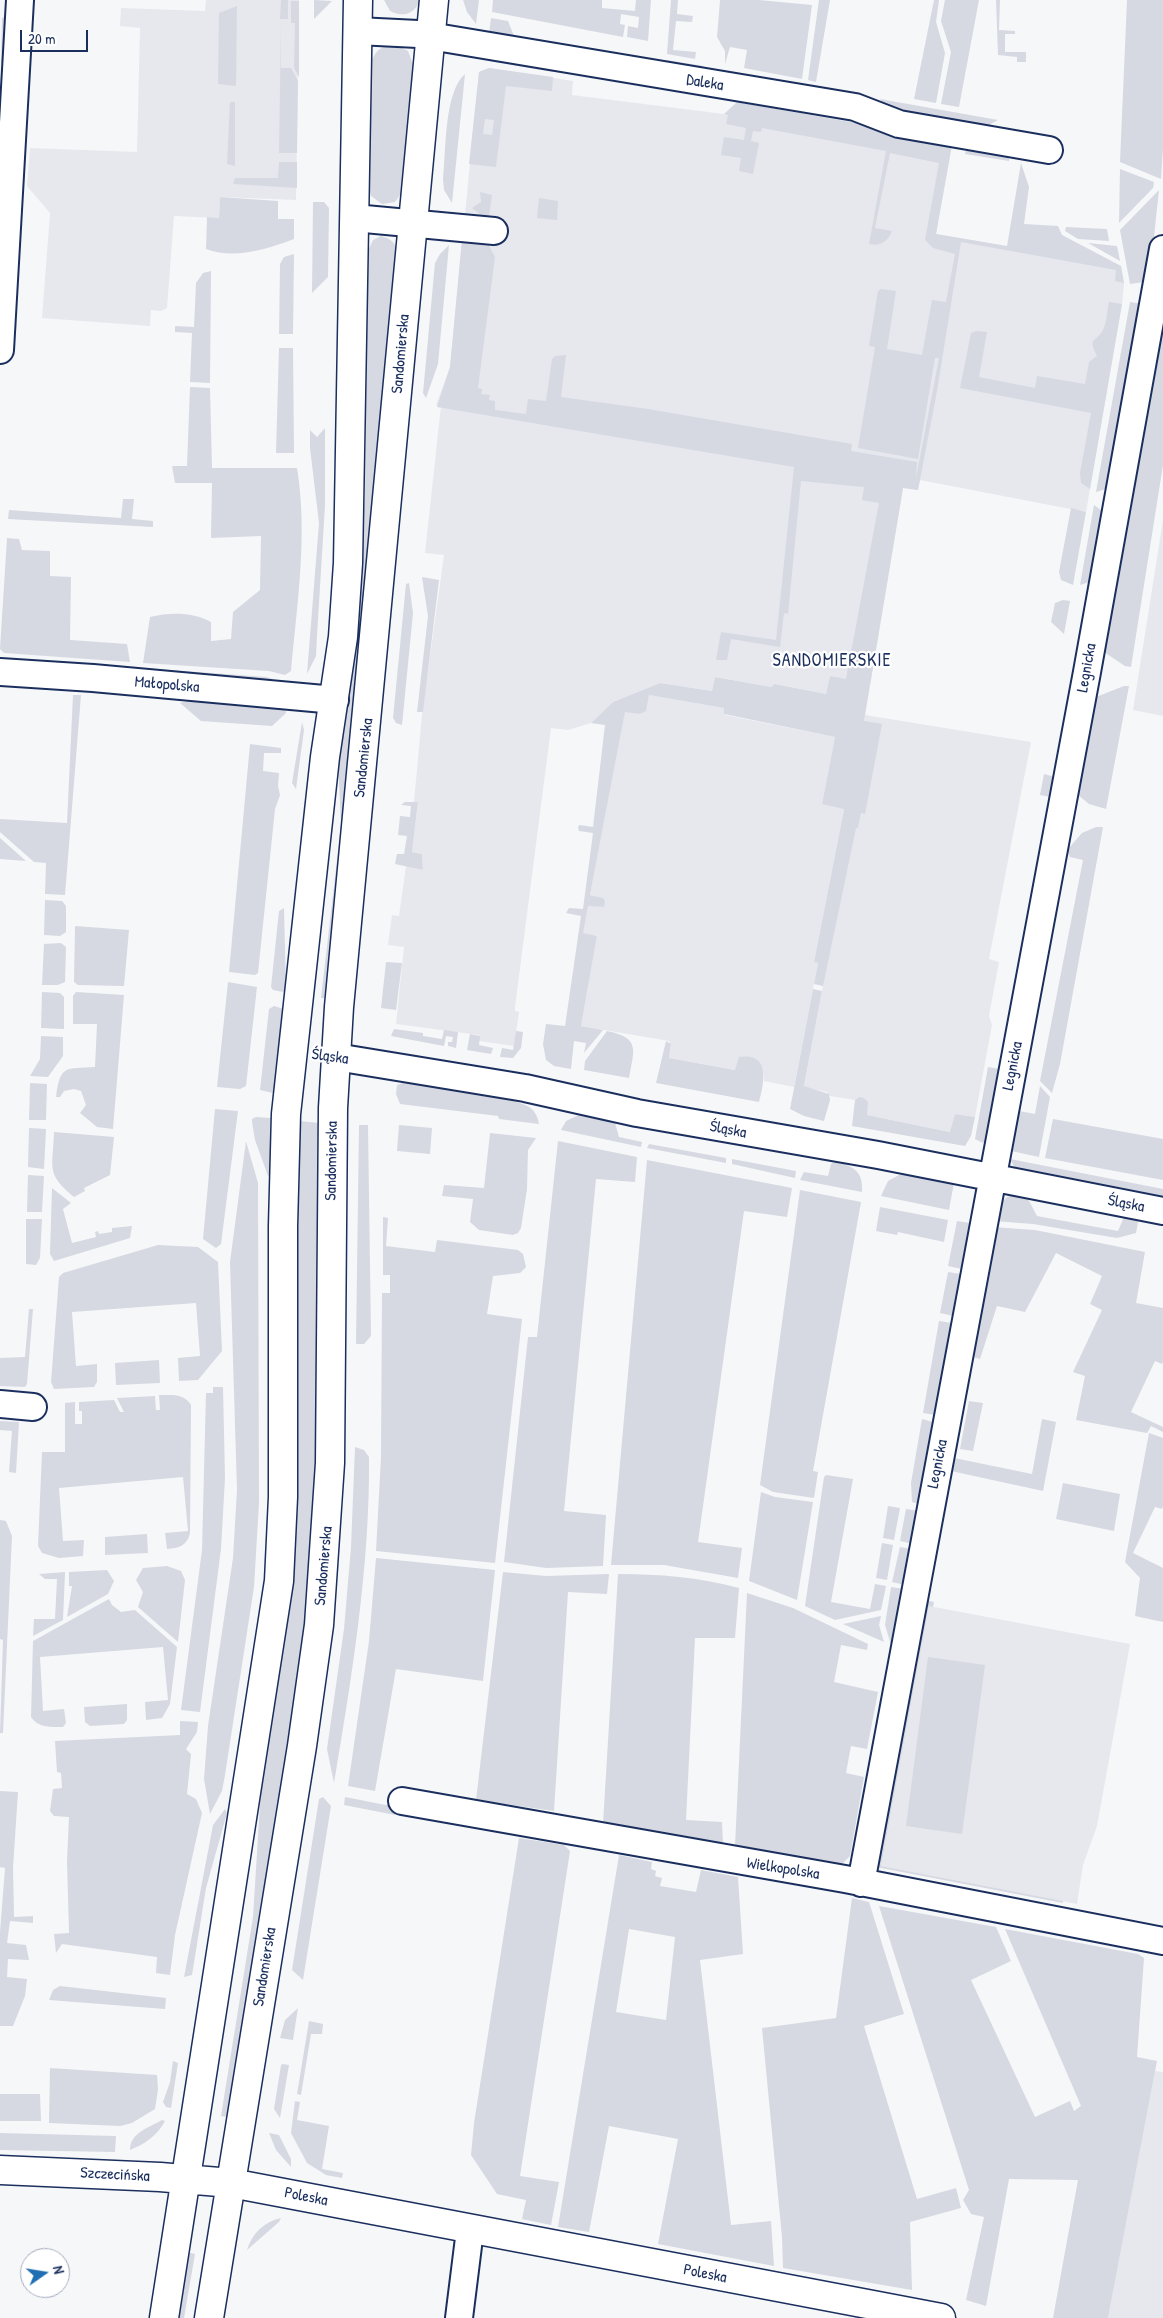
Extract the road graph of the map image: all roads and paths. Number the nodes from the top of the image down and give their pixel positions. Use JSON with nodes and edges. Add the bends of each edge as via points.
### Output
{"nodes":[{"id":1,"x":20,"y":0,"type":"edge"},
{"id":2,"x":358,"y":0,"type":"edge"},
{"id":3,"x":434,"y":0,"type":"edge"},
{"id":4,"x":357,"y":30,"type":"junction"},
{"id":5,"x":431,"y":36,"type":"junction"},
{"id":6,"x":1049,"y":150,"type":"dead end"},
{"id":7,"x":354,"y":218,"type":"junction"},
{"id":8,"x":414,"y":222,"type":"junction"},
{"id":9,"x":494,"y":231,"type":"dead end"},
{"id":10,"x":1163,"y":249,"type":"edge"},
{"id":11,"x":0,"y":350,"type":"edge"},
{"id":12,"x":0,"y":672,"type":"edge"},
{"id":13,"x":335,"y":700,"type":"junction"},
{"id":14,"x":292,"y":1052,"type":"junction"},
{"id":15,"x":336,"y":1057,"type":"junction"},
{"id":16,"x":991,"y":1178,"type":"junction"},
{"id":17,"x":1163,"y":1211,"type":"edge"},
{"id":18,"x":0,"y":1404,"type":"edge"},
{"id":19,"x":33,"y":1407,"type":"dead end"},
{"id":20,"x":402,"y":1801,"type":"dead end"},
{"id":21,"x":861,"y":1883,"type":"junction"},
{"id":22,"x":1163,"y":1941,"type":"edge"},
{"id":23,"x":0,"y":2170,"type":"edge"},
{"id":24,"x":185,"y":2179,"type":"junction"},
{"id":25,"x":231,"y":2183,"type":"junction"},
{"id":26,"x":470,"y":2230,"type":"junction"},
{"id":27,"x":164,"y":2318,"type":"edge"},
{"id":28,"x":209,"y":2318,"type":"edge"},
{"id":29,"x":459,"y":2318,"type":"edge"},
{"id":30,"x":941,"y":2318,"type":"edge"}],
"edges":[{"from":1,"to":11,"type":"street"},
{"from":2,"to":4,"type":"street"},
{"from":3,"to":5,"type":"street","name":"Sandomierska"},
{"from":4,"to":5,"type":"street","name":"Daleka"},
{"from":4,"to":7,"type":"street"},
{"from":5,"to":6,"type":"street","name":"Daleka","via":[[855,107],[898,124]]},
{"from":5,"to":8,"type":"street","name":"Sandomierska"},
{"from":7,"to":8,"type":"street"},
{"from":7,"to":13,"type":"street","via":[[348,563]]},
{"from":8,"to":9,"type":"street"},
{"from":8,"to":15,"type":"street","name":"Sandomierska"},
{"from":10,"to":16,"type":"street","name":"Legnicka"},
{"from":12,"to":13,"type":"street","name":"Małopolska"},
{"from":13,"to":14,"type":"street","via":[[324,766]]},
{"from":14,"to":15,"type":"street","name":"Śląska"},
{"from":14,"to":24,"type":"street","via":[[284,1155],[283,1497],[279,1581]]},
{"from":15,"to":16,"type":"street","name":"Śląska","via":[[525,1088],[637,1113]]},
{"from":15,"to":25,"type":"street","name":"Sandomierska","via":[[331,1198],[330,1463],[320,1615]]},
{"from":16,"to":17,"type":"street","name":"Śląska"},
{"from":16,"to":21,"type":"street","name":"Legnicka"},
{"from":18,"to":19,"type":"street"},
{"from":20,"to":21,"type":"street","name":"Wielkopolska"},
{"from":21,"to":22,"type":"street","name":"Wielkopolska"},
{"from":23,"to":24,"type":"street","name":"Szczecińska"},
{"from":24,"to":25,"type":"street","name":"Szczecińska"},
{"from":24,"to":27,"type":"street"},
{"from":25,"to":26,"type":"street","name":"Poleska"},
{"from":25,"to":28,"type":"street","name":"Sandomierska"},
{"from":26,"to":29,"type":"street"},
{"from":26,"to":30,"type":"street","name":"Poleska"}]}
